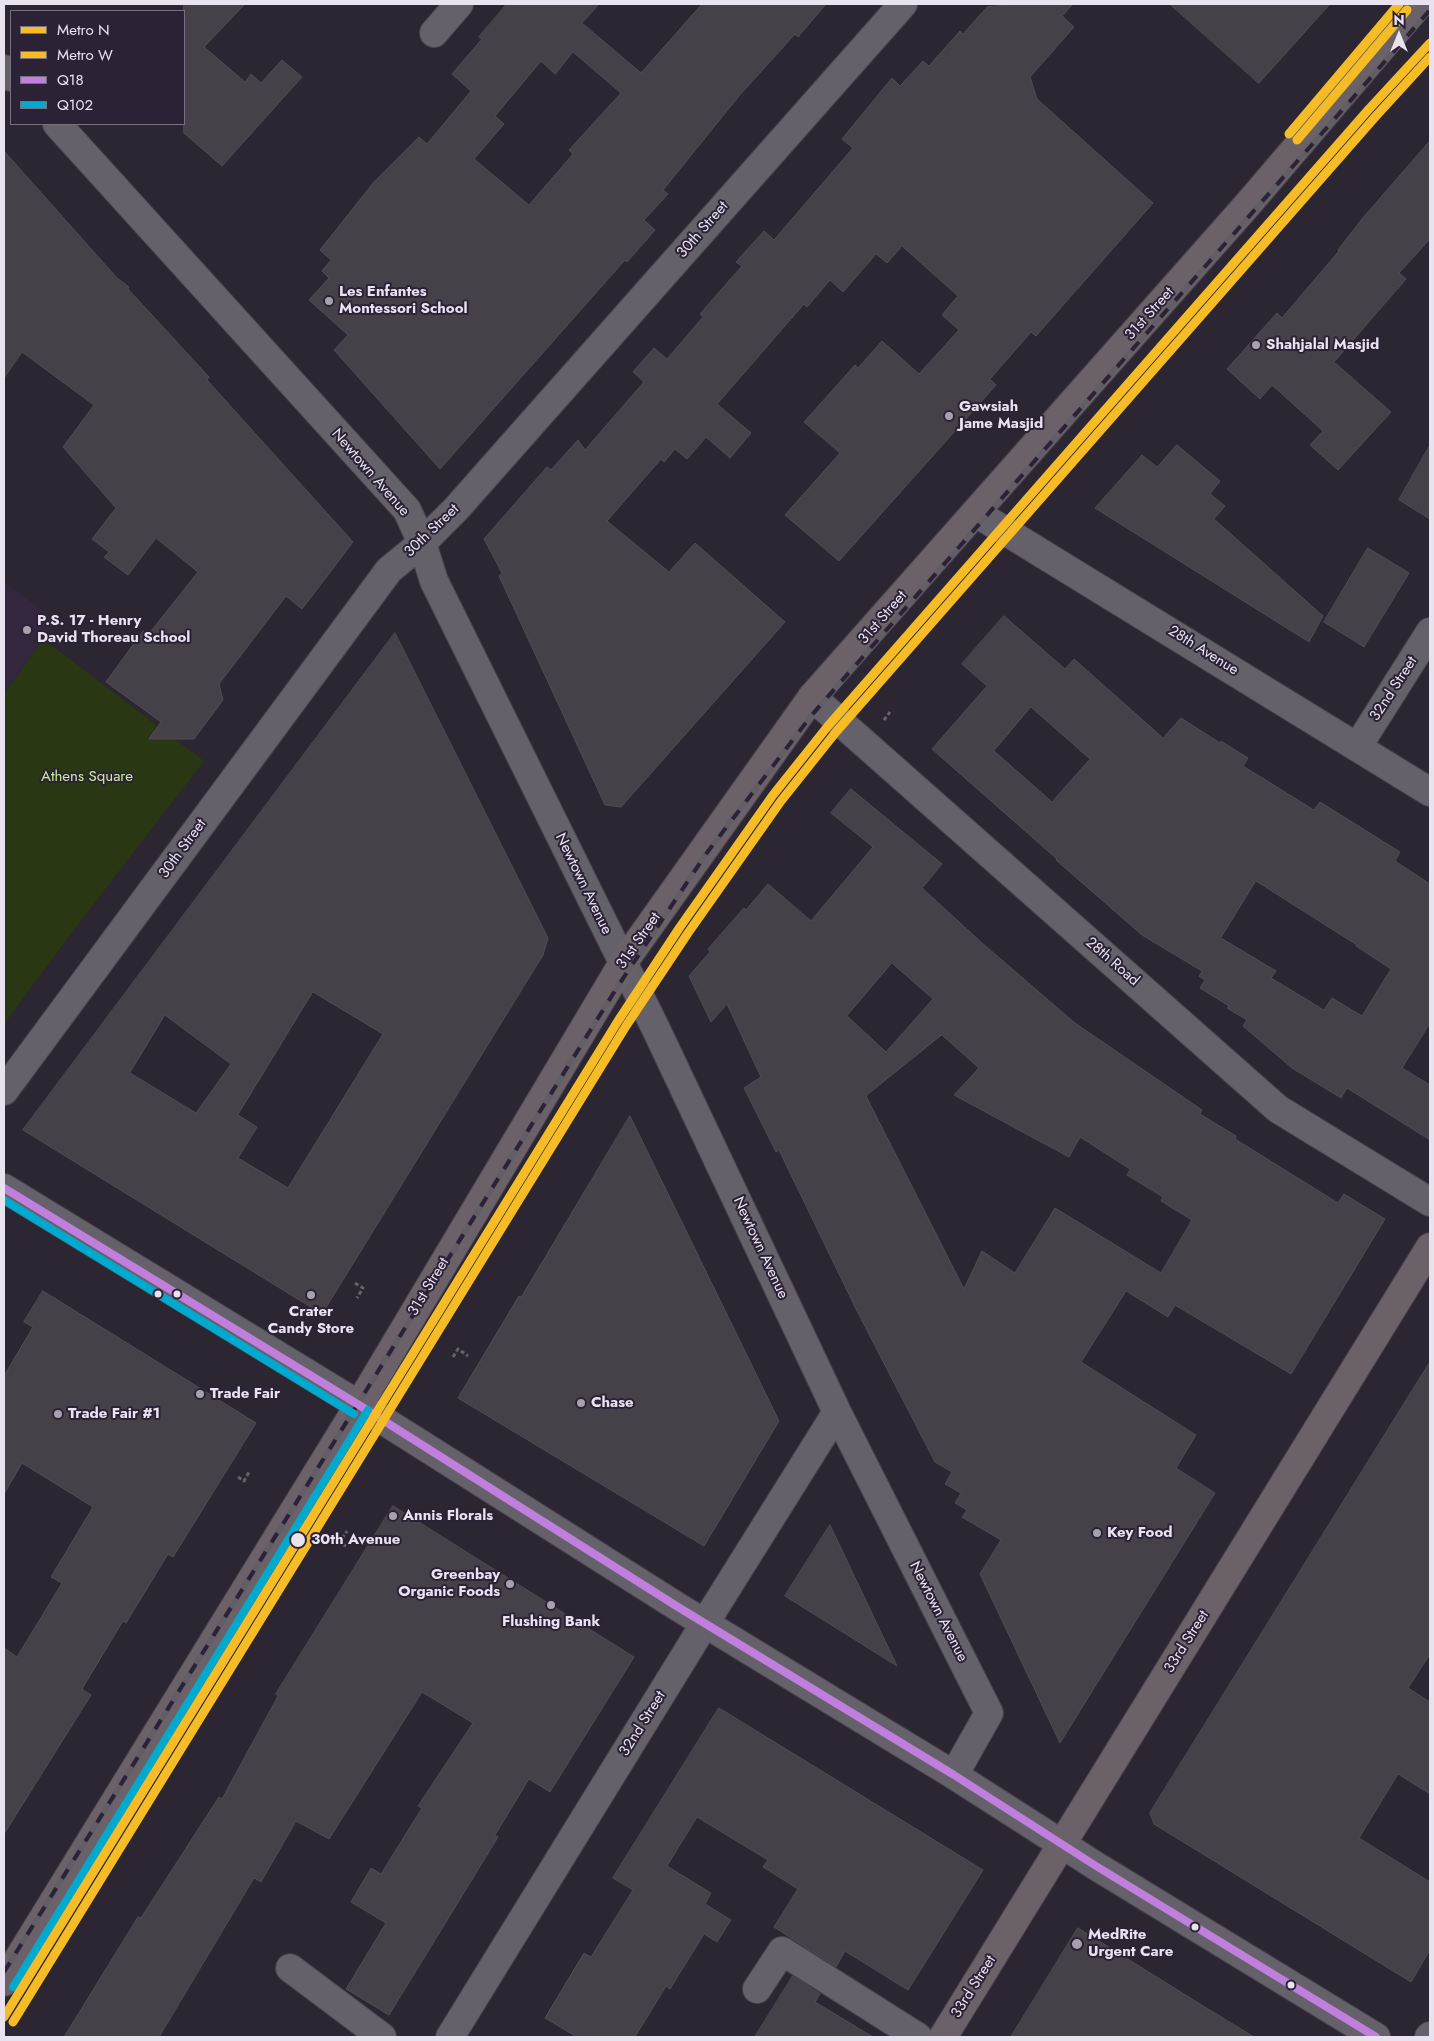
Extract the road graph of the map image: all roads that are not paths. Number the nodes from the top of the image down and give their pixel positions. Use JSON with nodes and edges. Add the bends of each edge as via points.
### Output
{"nodes":[{"id":1,"x":459,"y":4,"type":"edge"},
{"id":2,"x":903,"y":4,"type":"edge"},
{"id":3,"x":1419,"y":4,"type":"edge"},
{"id":4,"x":434,"y":33,"type":"dead end"},
{"id":5,"x":57,"y":125,"type":"edge"},
{"id":6,"x":976,"y":513,"type":"junction"},
{"id":7,"x":422,"y":544,"type":"junction"},
{"id":8,"x":1430,"y":632,"type":"edge"},
{"id":9,"x":812,"y":697,"type":"junction"},
{"id":10,"x":1358,"y":746,"type":"junction"},
{"id":11,"x":1430,"y":792,"type":"edge"},
{"id":12,"x":622,"y":963,"type":"junction"},
{"id":13,"x":4,"y":1091,"type":"edge"},
{"id":14,"x":4,"y":1188,"type":"edge"},
{"id":15,"x":1430,"y":1202,"type":"edge"},
{"id":16,"x":1430,"y":1247,"type":"edge"},
{"id":17,"x":359,"y":1405,"type":"junction"},
{"id":18,"x":837,"y":1412,"type":"junction"},
{"id":19,"x":705,"y":1623,"type":"junction"},
{"id":20,"x":954,"y":1775,"type":"junction"},
{"id":21,"x":1062,"y":1844,"type":"junction"},
{"id":22,"x":290,"y":1968,"type":"dead end"},
{"id":23,"x":4,"y":1982,"type":"edge"},
{"id":24,"x":757,"y":1989,"type":"dead end"},
{"id":25,"x":382,"y":2037,"type":"edge"},
{"id":26,"x":450,"y":2037,"type":"edge"},
{"id":27,"x":918,"y":2037,"type":"edge"},
{"id":28,"x":943,"y":2037,"type":"edge"},
{"id":29,"x":1376,"y":2037,"type":"edge"}],
"edges":[{"from":1,"to":4,"type":"street"},
{"from":2,"to":7,"type":"street","name":"30th Street"},
{"from":3,"to":6,"type":"main road","name":"31st Street"},
{"from":5,"to":7,"type":"street","name":"Newtown Avenue","via":[[407,510]]},
{"from":6,"to":9,"type":"main road","name":"31st Street"},
{"from":6,"to":10,"type":"street","name":"28th Avenue"},
{"from":7,"to":12,"type":"street","name":"Newtown Avenue","via":[[434,581]]},
{"from":7,"to":13,"type":"street","name":"30th Street","via":[[390,570]]},
{"from":8,"to":10,"type":"street","name":"32nd Street"},
{"from":9,"to":12,"type":"main road","name":"31st Street"},
{"from":9,"to":15,"type":"street","name":"28th Road","via":[[1278,1109]]},
{"from":10,"to":11,"type":"street","name":"28th Avenue"},
{"from":12,"to":17,"type":"main road","name":"31st Street"},
{"from":12,"to":18,"type":"street","name":"Newtown Avenue","via":[[655,1026]]},
{"from":14,"to":17,"type":"street"},
{"from":16,"to":21,"type":"main road","name":"33rd Street"},
{"from":17,"to":19,"type":"street"},
{"from":17,"to":23,"type":"main road","name":"31st Street"},
{"from":18,"to":19,"type":"street","name":"32nd Street"},
{"from":18,"to":20,"type":"street","name":"Newtown Avenue","via":[[989,1713]]},
{"from":19,"to":20,"type":"street"},
{"from":19,"to":26,"type":"street","name":"32nd Street"},
{"from":20,"to":21,"type":"street"},
{"from":21,"to":28,"type":"main road","name":"33rd Street"},
{"from":21,"to":29,"type":"street"},
{"from":22,"to":25,"type":"street"},
{"from":24,"to":27,"type":"street","via":[[782,1951]]}]}
